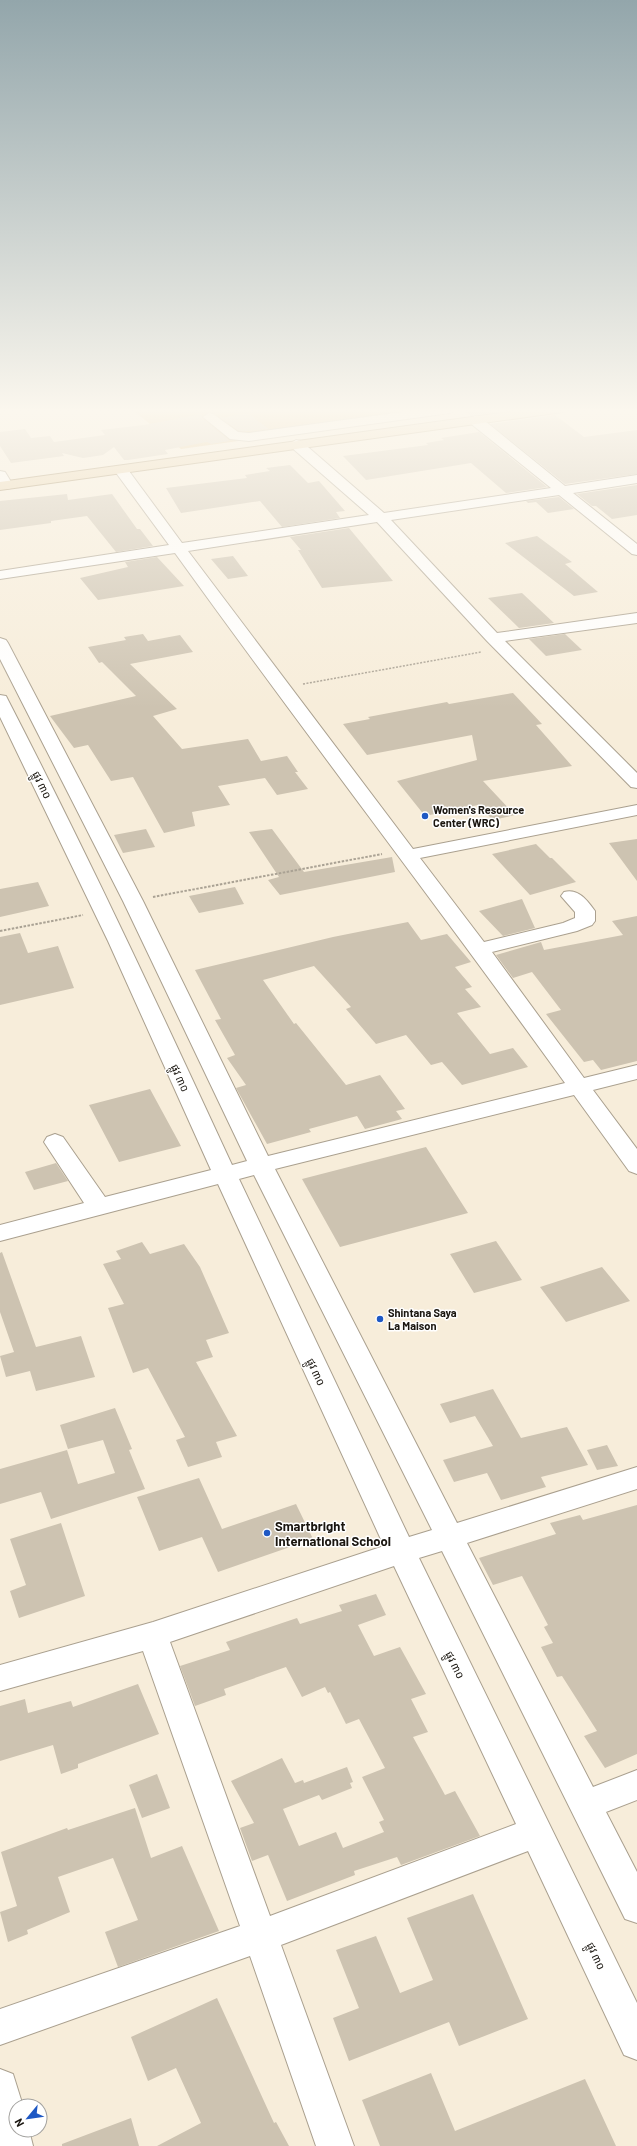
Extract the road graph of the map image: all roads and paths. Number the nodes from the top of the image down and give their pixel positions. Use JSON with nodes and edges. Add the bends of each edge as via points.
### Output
{"nodes":[{"id":1,"x":150,"y":508,"type":"edge"},
{"id":2,"x":370,"y":508,"type":"edge"},
{"id":3,"x":445,"y":508,"type":"edge"},
{"id":4,"x":586,"y":508,"type":"edge"},
{"id":5,"x":381,"y":518,"type":"junction"},
{"id":6,"x":179,"y":547,"type":"junction"},
{"id":7,"x":637,"y":551,"type":"edge"},
{"id":8,"x":0,"y":575,"type":"edge"},
{"id":9,"x":637,"y":618,"type":"edge"},
{"id":10,"x":0,"y":643,"type":"edge"},
{"id":11,"x":498,"y":643,"type":"junction"},
{"id":12,"x":281,"y":688,"type":"junction"},
{"id":13,"x":0,"y":700,"type":"edge"},
{"id":14,"x":43,"y":723,"type":"junction"},
{"id":15,"x":7,"y":729,"type":"edge"},
{"id":16,"x":637,"y":783,"type":"edge"},
{"id":17,"x":637,"y":810,"type":"edge"},
{"id":18,"x":406,"y":852,"type":"junction"},
{"id":19,"x":571,"y":896,"type":"dead end"},
{"id":20,"x":133,"y":900,"type":"junction"},
{"id":21,"x":105,"y":910,"type":"junction"},
{"id":22,"x":0,"y":931,"type":"edge"},
{"id":23,"x":478,"y":949,"type":"junction"},
{"id":24,"x":637,"y":1072,"type":"edge"},
{"id":25,"x":580,"y":1086,"type":"junction"},
{"id":26,"x":55,"y":1142,"type":"dead end"},
{"id":27,"x":261,"y":1165,"type":"junction"},
{"id":28,"x":637,"y":1166,"type":"edge"},
{"id":29,"x":225,"y":1175,"type":"junction"},
{"id":30,"x":99,"y":1206,"type":"junction"},
{"id":31,"x":0,"y":1233,"type":"edge"},
{"id":32,"x":637,"y":1478,"type":"edge"},
{"id":33,"x":451,"y":1538,"type":"junction"},
{"id":34,"x":400,"y":1552,"type":"junction"},
{"id":35,"x":153,"y":1635,"type":"junction"},
{"id":36,"x":0,"y":1678,"type":"edge"},
{"id":37,"x":637,"y":1786,"type":"edge"},
{"id":38,"x":586,"y":1804,"type":"junction"},
{"id":39,"x":537,"y":1832,"type":"junction"},
{"id":40,"x":637,"y":1907,"type":"edge"},
{"id":41,"x":260,"y":1936,"type":"junction"},
{"id":42,"x":0,"y":2027,"type":"edge"},
{"id":43,"x":637,"y":2042,"type":"edge"},
{"id":44,"x":0,"y":2087,"type":"edge"},
{"id":45,"x":14,"y":2146,"type":"edge"},
{"id":46,"x":335,"y":2146,"type":"edge"}],
"edges":[{"from":1,"to":6,"type":"street"},
{"from":2,"to":5,"type":"street"},
{"from":3,"to":5,"type":"street"},
{"from":4,"to":7,"type":"street"},
{"from":5,"to":6,"type":"street"},
{"from":5,"to":11,"type":"street"},
{"from":6,"to":8,"type":"street"},
{"from":6,"to":12,"type":"street"},
{"from":9,"to":11,"type":"street"},
{"from":10,"to":14,"type":"street"},
{"from":11,"to":12,"type":"path"},
{"from":11,"to":16,"type":"street"},
{"from":12,"to":18,"type":"street"},
{"from":13,"to":15,"type":"street","name":"ផ្លូវ ៣០"},
{"from":14,"to":15,"type":"street"},
{"from":14,"to":20,"type":"street"},
{"from":15,"to":21,"type":"street","name":"ផ្លូវ ៣០"},
{"from":17,"to":18,"type":"street"},
{"from":18,"to":20,"type":"path"},
{"from":18,"to":23,"type":"street"},
{"from":19,"to":23,"type":"street","via":[[585,910],[585,921],[570,927]]},
{"from":20,"to":27,"type":"street"},
{"from":21,"to":22,"type":"path"},
{"from":21,"to":29,"type":"street","name":"ផ្លូវ ៣០"},
{"from":23,"to":25,"type":"street"},
{"from":24,"to":25,"type":"street"},
{"from":25,"to":27,"type":"street"},
{"from":25,"to":28,"type":"street"},
{"from":26,"to":30,"type":"street"},
{"from":27,"to":29,"type":"street"},
{"from":27,"to":33,"type":"street"},
{"from":29,"to":30,"type":"street"},
{"from":29,"to":34,"type":"street","name":"ផ្លូវ ៣០"},
{"from":30,"to":31,"type":"street"},
{"from":32,"to":33,"type":"street"},
{"from":33,"to":34,"type":"street"},
{"from":33,"to":38,"type":"street"},
{"from":34,"to":35,"type":"street"},
{"from":34,"to":39,"type":"street","name":"ផ្លូវ ៣០"},
{"from":35,"to":36,"type":"street"},
{"from":35,"to":41,"type":"street"},
{"from":37,"to":38,"type":"street"},
{"from":38,"to":40,"type":"street"},
{"from":39,"to":41,"type":"street"},
{"from":39,"to":43,"type":"street","name":"ផ្លូវ ៣០"},
{"from":41,"to":42,"type":"street"},
{"from":41,"to":46,"type":"street"},
{"from":44,"to":45,"type":"street"}]}
